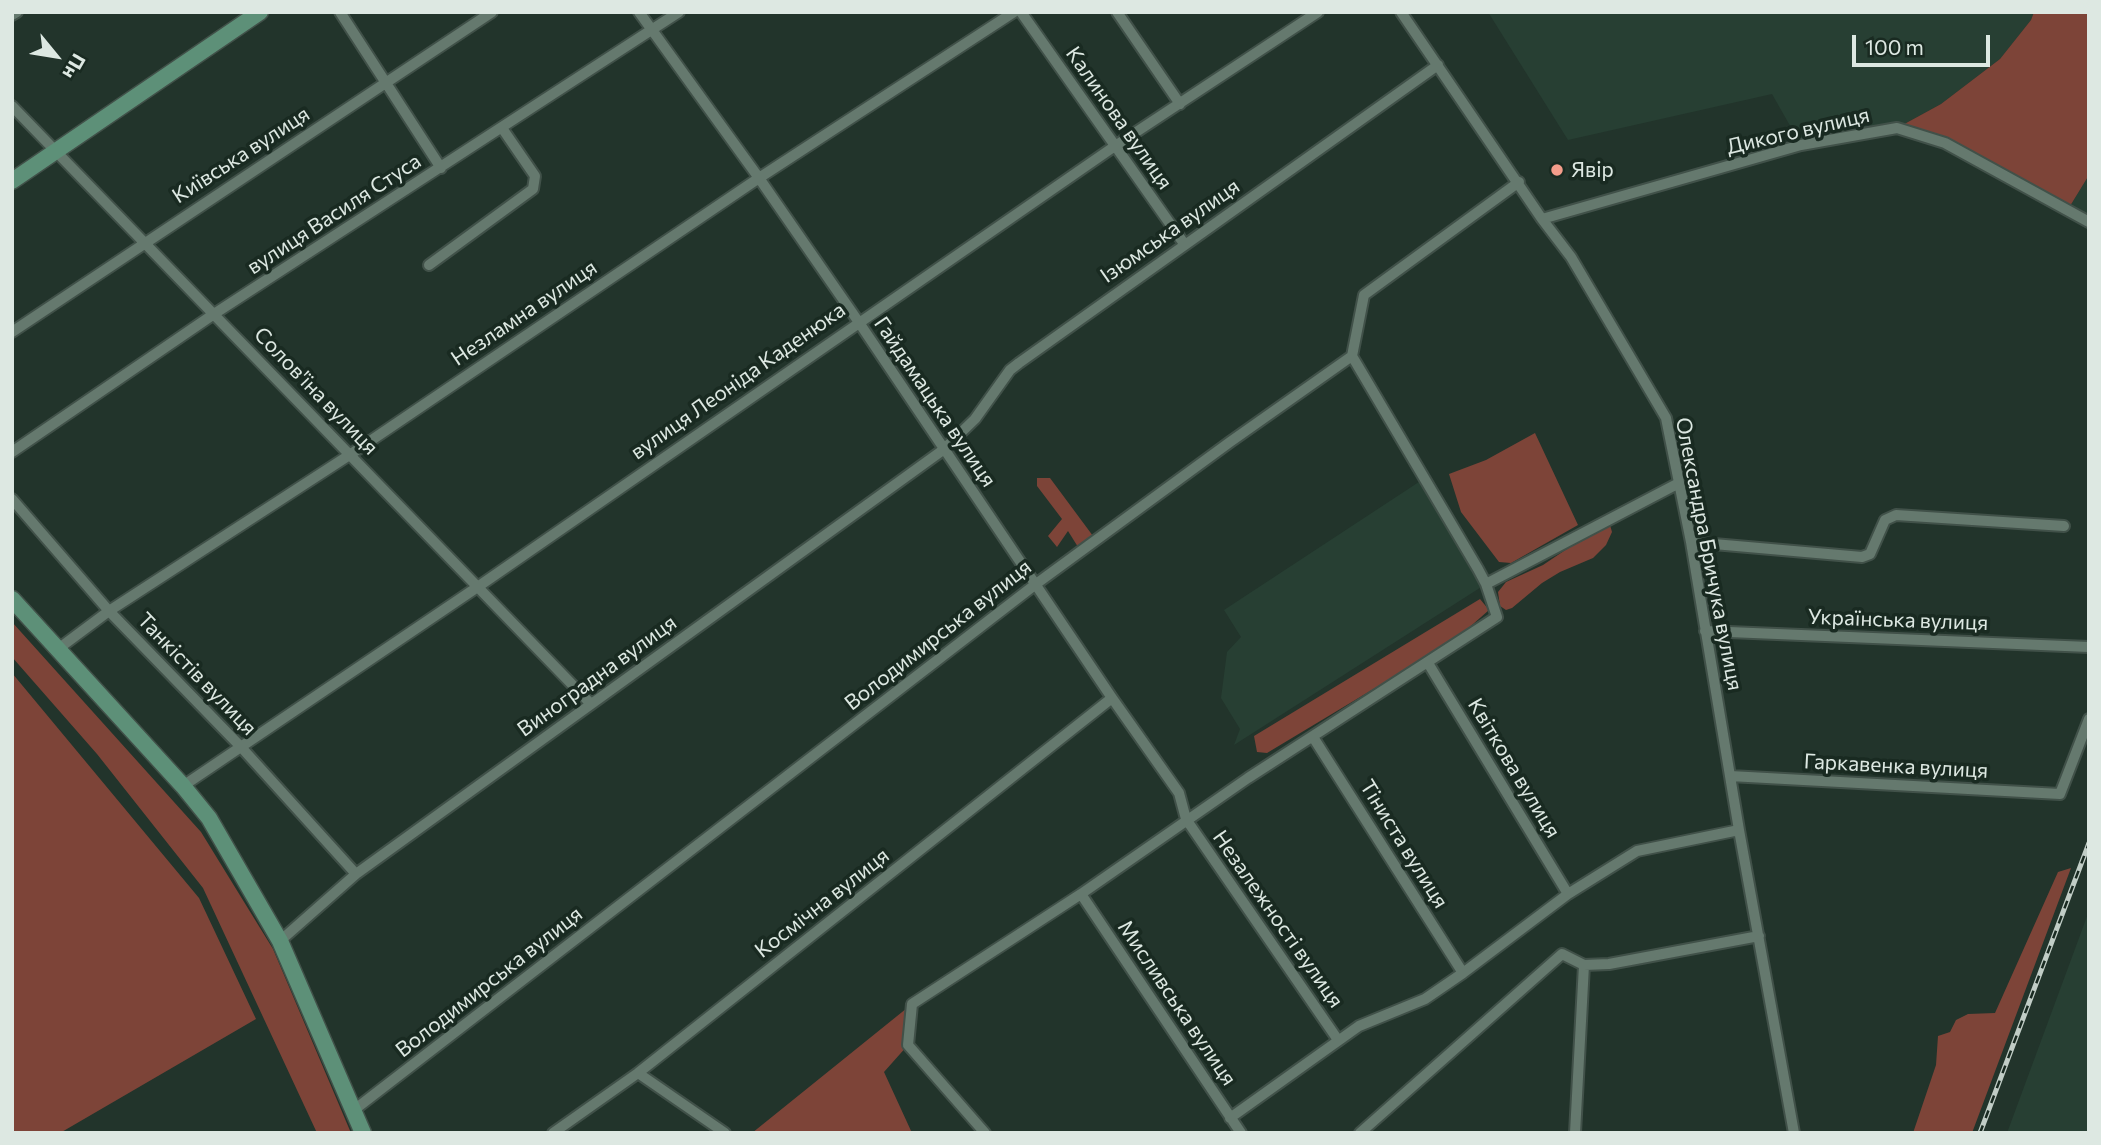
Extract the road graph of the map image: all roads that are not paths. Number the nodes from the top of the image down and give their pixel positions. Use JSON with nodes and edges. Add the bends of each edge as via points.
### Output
{"nodes":[{"id":1,"x":17,"y":12,"type":"edge"},
{"id":2,"x":260,"y":12,"type":"edge"},
{"id":3,"x":340,"y":12,"type":"edge"},
{"id":4,"x":492,"y":12,"type":"edge"},
{"id":5,"x":639,"y":12,"type":"edge"},
{"id":6,"x":679,"y":12,"type":"edge"},
{"id":7,"x":1014,"y":12,"type":"edge"},
{"id":8,"x":1021,"y":12,"type":"edge"},
{"id":9,"x":1117,"y":12,"type":"edge"},
{"id":10,"x":1318,"y":12,"type":"edge"},
{"id":11,"x":1401,"y":12,"type":"edge"},
{"id":12,"x":12,"y":15,"type":"edge"},
{"id":13,"x":651,"y":30,"type":"junction"},
{"id":14,"x":1438,"y":65,"type":"junction"},
{"id":15,"x":386,"y":83,"type":"junction"},
{"id":16,"x":1180,"y":104,"type":"junction"},
{"id":17,"x":12,"y":106,"type":"edge"},
{"id":18,"x":502,"y":128,"type":"junction"},
{"id":19,"x":1115,"y":146,"type":"junction"},
{"id":20,"x":55,"y":151,"type":"junction"},
{"id":21,"x":441,"y":168,"type":"junction"},
{"id":22,"x":759,"y":178,"type":"junction"},
{"id":23,"x":12,"y":181,"type":"edge"},
{"id":24,"x":1518,"y":182,"type":"junction"},
{"id":25,"x":1542,"y":219,"type":"junction"},
{"id":26,"x":2089,"y":222,"type":"edge"},
{"id":27,"x":144,"y":243,"type":"junction"},
{"id":28,"x":1185,"y":245,"type":"junction"},
{"id":29,"x":429,"y":265,"type":"dead end"},
{"id":30,"x":214,"y":314,"type":"junction"},
{"id":31,"x":858,"y":321,"type":"junction"},
{"id":32,"x":12,"y":332,"type":"edge"},
{"id":33,"x":1352,"y":356,"type":"junction"},
{"id":34,"x":943,"y":450,"type":"junction"},
{"id":35,"x":12,"y":452,"type":"edge"},
{"id":36,"x":351,"y":454,"type":"junction"},
{"id":37,"x":1679,"y":483,"type":"junction"},
{"id":38,"x":12,"y":499,"type":"edge"},
{"id":39,"x":2064,"y":526,"type":"dead end"},
{"id":40,"x":1691,"y":542,"type":"junction"},
{"id":41,"x":1035,"y":584,"type":"junction"},
{"id":42,"x":1486,"y":584,"type":"junction"},
{"id":43,"x":479,"y":586,"type":"junction"},
{"id":44,"x":12,"y":599,"type":"edge"},
{"id":45,"x":109,"y":611,"type":"junction"},
{"id":46,"x":1705,"y":631,"type":"junction"},
{"id":47,"x":2089,"y":647,"type":"edge"},
{"id":48,"x":58,"y":649,"type":"junction"},
{"id":49,"x":1428,"y":663,"type":"junction"},
{"id":50,"x":1112,"y":698,"type":"junction"},
{"id":51,"x":591,"y":704,"type":"junction"},
{"id":52,"x":2089,"y":719,"type":"edge"},
{"id":53,"x":1313,"y":737,"type":"junction"},
{"id":54,"x":241,"y":747,"type":"junction"},
{"id":55,"x":1730,"y":776,"type":"junction"},
{"id":56,"x":183,"y":786,"type":"junction"},
{"id":57,"x":1186,"y":820,"type":"junction"},
{"id":58,"x":1738,"y":830,"type":"junction"},
{"id":59,"x":356,"y":874,"type":"junction"},
{"id":60,"x":1081,"y":894,"type":"junction"},
{"id":61,"x":1569,"y":894,"type":"junction"},
{"id":62,"x":1759,"y":936,"type":"junction"},
{"id":63,"x":280,"y":941,"type":"junction"},
{"id":64,"x":1584,"y":965,"type":"junction"},
{"id":65,"x":1463,"y":973,"type":"junction"},
{"id":66,"x":1339,"y":1040,"type":"junction"},
{"id":67,"x":638,"y":1073,"type":"junction"},
{"id":68,"x":354,"y":1110,"type":"junction"},
{"id":69,"x":1230,"y":1118,"type":"junction"},
{"id":70,"x":363,"y":1133,"type":"edge"},
{"id":71,"x":553,"y":1133,"type":"edge"},
{"id":72,"x":725,"y":1133,"type":"edge"},
{"id":73,"x":985,"y":1133,"type":"edge"},
{"id":74,"x":1241,"y":1133,"type":"edge"},
{"id":75,"x":1360,"y":1133,"type":"edge"},
{"id":76,"x":1575,"y":1133,"type":"edge"},
{"id":77,"x":1794,"y":1133,"type":"edge"}],
"edges":[{"from":1,"to":12,"type":"street"},
{"from":2,"to":20,"type":"street"},
{"from":3,"to":15,"type":"street"},
{"from":4,"to":15,"type":"street","name":"Київська вулиця"},
{"from":5,"to":13,"type":"street","name":"Гайдамацька вулиця"},
{"from":6,"to":13,"type":"street","name":"вулиця Василя Стуса"},
{"from":7,"to":22,"type":"street","name":"Незламна вулиця"},
{"from":8,"to":19,"type":"street","name":"Калинова вулиця"},
{"from":9,"to":16,"type":"street"},
{"from":10,"to":16,"type":"street","name":"вулиця Леоніда Каденюка"},
{"from":11,"to":14,"type":"street","name":"Олександра Бричука вулиця"},
{"from":13,"to":18,"type":"street","name":"вулиця Василя Стуса"},
{"from":13,"to":22,"type":"street","name":"Гайдамацька вулиця"},
{"from":14,"to":24,"type":"street","name":"Олександра Бричука вулиця"},
{"from":14,"to":28,"type":"street","name":"Ізюмська вулиця"},
{"from":15,"to":21,"type":"street"},
{"from":15,"to":27,"type":"street","name":"Київська вулиця"},
{"from":16,"to":19,"type":"street","name":"вулиця Леоніда Каденюка"},
{"from":17,"to":20,"type":"street","name":"Солов'їна вулиця"},
{"from":18,"to":21,"type":"street","name":"вулиця Василя Стуса"},
{"from":18,"to":29,"type":"street","via":[[535,176],[533,190]]},
{"from":19,"to":28,"type":"street","name":"Калинова вулиця"},
{"from":19,"to":31,"type":"street","name":"вулиця Леоніда Каденюка"},
{"from":20,"to":23,"type":"street"},
{"from":20,"to":27,"type":"street","name":"Солов'їна вулиця"},
{"from":21,"to":30,"type":"street","name":"вулиця Василя Стуса"},
{"from":22,"to":31,"type":"street","name":"Гайдамацька вулиця"},
{"from":22,"to":36,"type":"street","name":"Незламна вулиця"},
{"from":24,"to":25,"type":"street","name":"Олександра Бричука вулиця"},
{"from":24,"to":33,"type":"street","via":[[1364,295]]},
{"from":25,"to":26,"type":"street","name":"Дикого вулиця","via":[[1801,145],[1897,128],[1945,143]]},
{"from":25,"to":37,"type":"street","name":"Олександра Бричука вулиця","via":[[1571,257],[1666,418]]},
{"from":27,"to":30,"type":"street","name":"Солов'їна вулиця"},
{"from":27,"to":32,"type":"street","name":"Київська вулиця"},
{"from":28,"to":34,"type":"street","name":"Ізюмська вулиця","via":[[1010,370],[975,419]]},
{"from":30,"to":35,"type":"street","name":"вулиця Василя Стуса"},
{"from":30,"to":36,"type":"street","name":"Солов'їна вулиця"},
{"from":31,"to":34,"type":"street","name":"Гайдамацька вулиця"},
{"from":31,"to":43,"type":"street","name":"вулиця Леоніда Каденюка"},
{"from":33,"to":41,"type":"street","name":"Володимирська вулиця"},
{"from":33,"to":42,"type":"street"},
{"from":34,"to":41,"type":"street","name":"Гайдамацька вулиця"},
{"from":34,"to":51,"type":"street","name":"Виноградна вулиця"},
{"from":36,"to":43,"type":"street","name":"Солов'їна вулиця"},
{"from":36,"to":45,"type":"street","name":"Незламна вулиця"},
{"from":37,"to":40,"type":"street","name":"Олександра Бричука вулиця"},
{"from":37,"to":42,"type":"street"},
{"from":38,"to":45,"type":"street","name":"Танкістів вулиця"},
{"from":39,"to":40,"type":"street","via":[[1896,514],[1885,520],[1870,554],[1862,557]]},
{"from":40,"to":46,"type":"street","name":"Олександра Бричука вулиця"},
{"from":41,"to":50,"type":"street","name":"Гайдамацька вулиця"},
{"from":41,"to":68,"type":"street","name":"Володимирська вулиця"},
{"from":42,"to":49,"type":"street","via":[[1497,617]]},
{"from":43,"to":51,"type":"street","name":"Солов'їна вулиця"},
{"from":43,"to":54,"type":"street","name":"вулиця Леоніда Каденюка"},
{"from":44,"to":48,"type":"street"},
{"from":45,"to":48,"type":"street","name":"Незламна вулиця"},
{"from":45,"to":54,"type":"street","name":"Танкістів вулиця"},
{"from":46,"to":47,"type":"street","name":"Українська вулиця"},
{"from":46,"to":55,"type":"street","name":"Олександра Бричука вулиця"},
{"from":48,"to":56,"type":"street"},
{"from":49,"to":53,"type":"street"},
{"from":49,"to":61,"type":"street","name":"Квіткова вулиця"},
{"from":50,"to":57,"type":"street","name":"Гайдамацька вулиця","via":[[1179,793]]},
{"from":50,"to":67,"type":"street","name":"Космічна вулиця"},
{"from":51,"to":59,"type":"street","name":"Виноградна вулиця"},
{"from":52,"to":55,"type":"street","name":"Гаркавенка вулиця","via":[[2060,794]]},
{"from":53,"to":57,"type":"street"},
{"from":53,"to":65,"type":"street","name":"Тіниста вулиця"},
{"from":54,"to":56,"type":"street","name":"вулиця Леоніда Каденюка"},
{"from":54,"to":59,"type":"street","name":"Танкістів вулиця"},
{"from":55,"to":58,"type":"street","name":"Олександра Бричука вулиця"},
{"from":56,"to":63,"type":"street","via":[[209,818]]},
{"from":57,"to":60,"type":"street"},
{"from":57,"to":66,"type":"street","name":"Незалежності вулиця"},
{"from":58,"to":61,"type":"street","via":[[1637,851]]},
{"from":58,"to":62,"type":"street","name":"Олександра Бричука вулиця"},
{"from":59,"to":63,"type":"street","name":"Виноградна вулиця"},
{"from":60,"to":69,"type":"street","name":"Мисливська вулиця"},
{"from":60,"to":73,"type":"street","via":[[912,1004],[908,1045]]},
{"from":61,"to":65,"type":"street"},
{"from":62,"to":64,"type":"street"},
{"from":62,"to":77,"type":"street","name":"Олександра Бричука вулиця"},
{"from":63,"to":68,"type":"street"},
{"from":64,"to":75,"type":"street","via":[[1562,954]]},
{"from":64,"to":76,"type":"street"},
{"from":65,"to":66,"type":"street","via":[[1425,999],[1359,1026]]},
{"from":66,"to":69,"type":"street"},
{"from":67,"to":71,"type":"street","name":"Космічна вулиця"},
{"from":67,"to":72,"type":"street"},
{"from":68,"to":70,"type":"street"},
{"from":69,"to":74,"type":"street","name":"Мисливська вулиця"}]}
